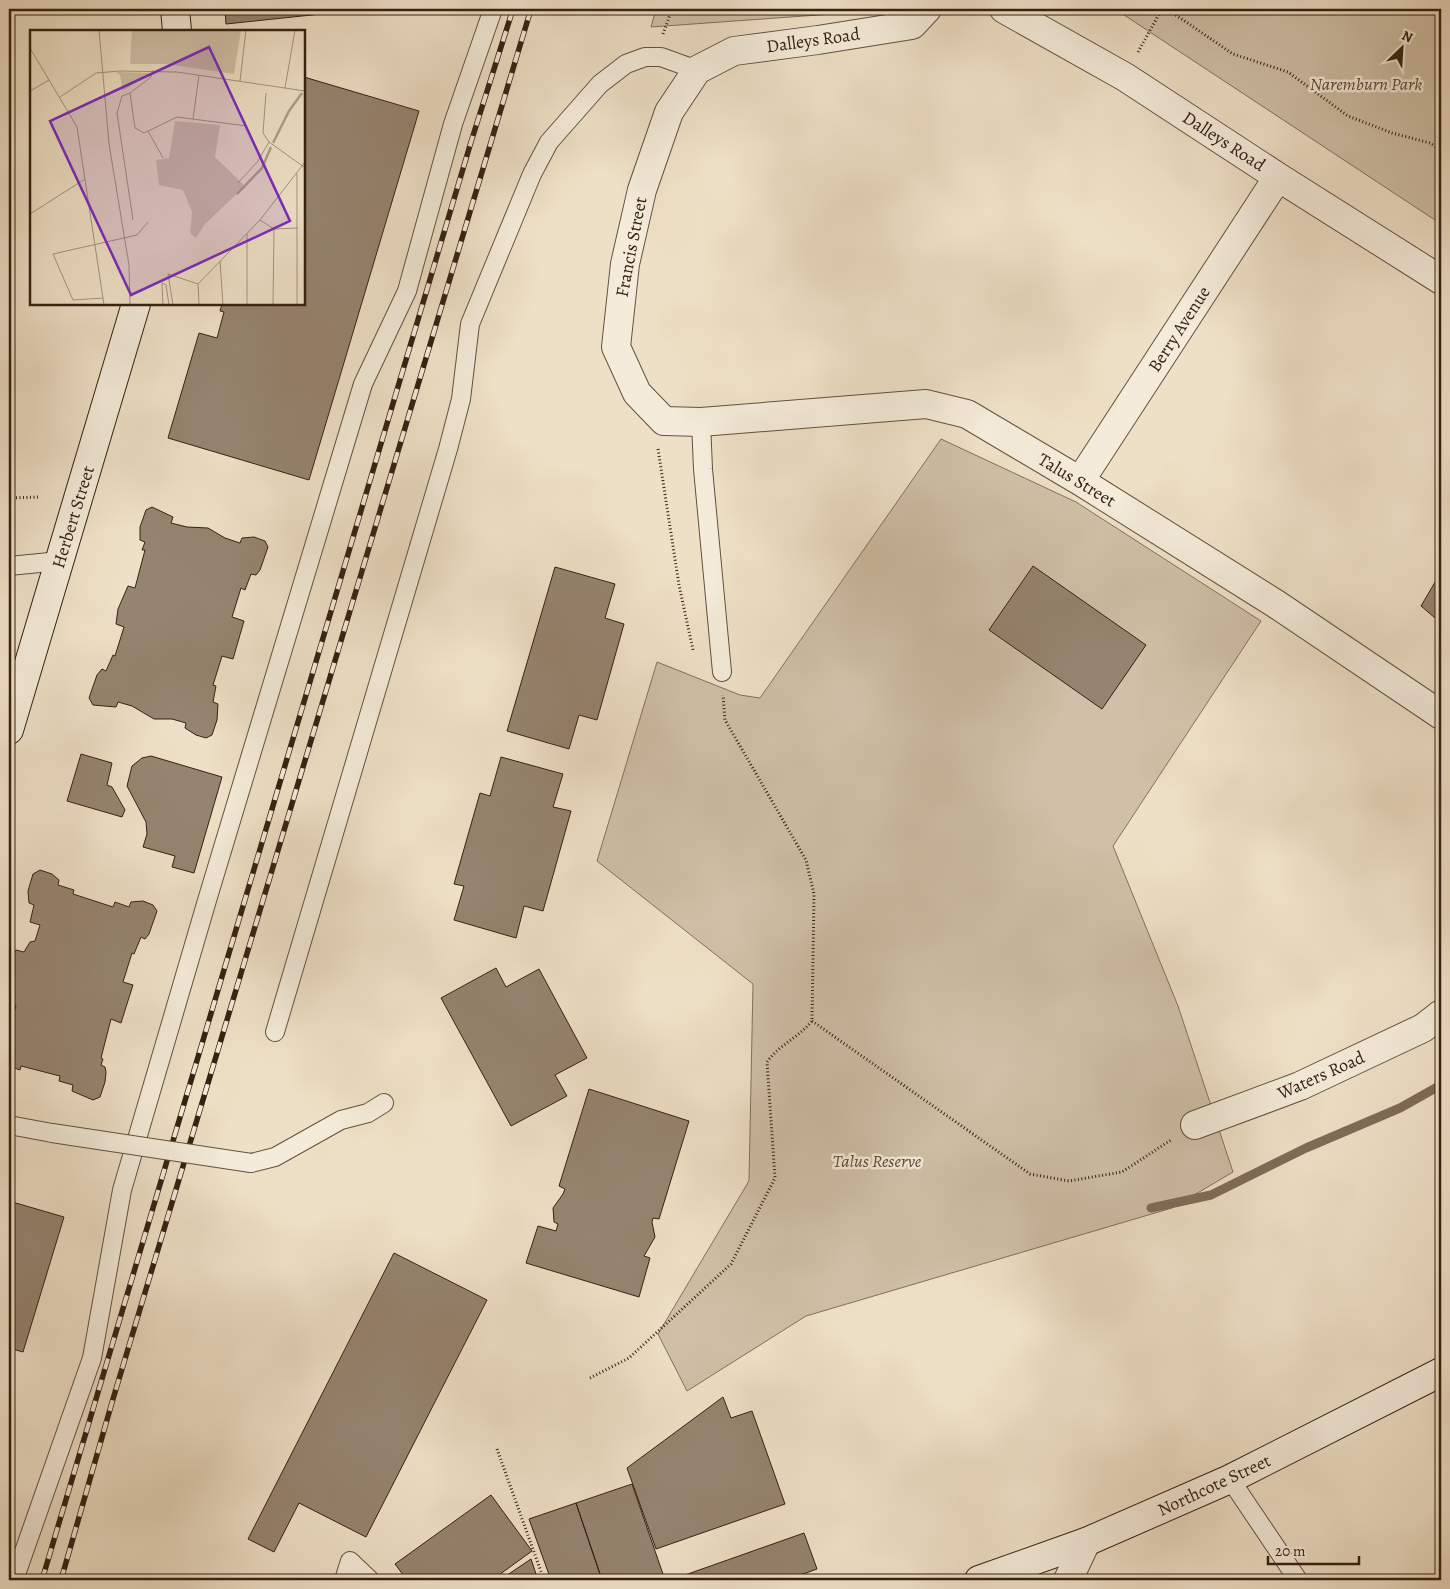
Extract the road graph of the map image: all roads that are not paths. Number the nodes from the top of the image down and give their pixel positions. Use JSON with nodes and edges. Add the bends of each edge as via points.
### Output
{"nodes":[{"id":1,"x":175,"y":9,"type":"edge"},
{"id":2,"x":493,"y":9,"type":"edge"},
{"id":3,"x":927,"y":9,"type":"edge"},
{"id":4,"x":1004,"y":9,"type":"edge"},
{"id":5,"x":177,"y":30,"type":"edge"},
{"id":6,"x":697,"y":70,"type":"junction"},
{"id":7,"x":1278,"y":177,"type":"junction"},
{"id":8,"x":1441,"y":280,"type":"edge"},
{"id":9,"x":136,"y":305,"type":"edge"},
{"id":10,"x":664,"y":421,"type":"joint"},
{"id":11,"x":701,"y":422,"type":"junction"},
{"id":12,"x":1080,"y":481,"type":"junction"},
{"id":13,"x":60,"y":561,"type":"junction"},
{"id":14,"x":9,"y":566,"type":"edge"},
{"id":15,"x":722,"y":672,"type":"road end"},
{"id":16,"x":1441,"y":715,"type":"edge"},
{"id":17,"x":9,"y":730,"type":"edge"},
{"id":18,"x":1441,"y":1014,"type":"edge"},
{"id":19,"x":275,"y":1032,"type":"dead end"},
{"id":20,"x":384,"y":1103,"type":"dead end"},
{"id":21,"x":9,"y":1125,"type":"edge"},
{"id":22,"x":1195,"y":1125,"type":"road end"},
{"id":23,"x":1441,"y":1372,"type":"edge"},
{"id":24,"x":1230,"y":1479,"type":"junction"},
{"id":25,"x":1086,"y":1542,"type":"junction"},
{"id":26,"x":14,"y":1580,"type":"edge"},
{"id":27,"x":344,"y":1580,"type":"edge"},
{"id":28,"x":370,"y":1580,"type":"edge"},
{"id":29,"x":979,"y":1580,"type":"edge"},
{"id":30,"x":1068,"y":1580,"type":"edge"},
{"id":31,"x":1298,"y":1580,"type":"edge"}],
"edges":[{"from":1,"to":5,"type":"street"},
{"from":2,"to":26,"type":"lane","via":[[453,124],[407,291],[363,384],[122,1190],[92,1358]]},
{"from":3,"to":6,"type":"street","name":"Dalleys Road","via":[[912,24],[734,51]]},
{"from":4,"to":7,"type":"street","name":"Dalleys Road","via":[[1125,77]]},
{"from":6,"to":10,"type":"street","name":"Francis Street","via":[[669,112],[642,190],[625,264],[616,348],[637,393]]},
{"from":6,"to":19,"type":"lane","via":[[660,57],[626,64],[600,84],[549,142],[532,174],[470,324],[461,399],[448,449]]},
{"from":7,"to":8,"type":"street","name":"Dalleys Road"},
{"from":7,"to":12,"type":"street","name":"Berry Avenue"},
{"from":9,"to":13,"type":"street","name":"Herbert Street"},
{"from":10,"to":11,"type":"street","name":"Talus Street"},
{"from":11,"to":12,"type":"street","name":"Talus Street","via":[[926,404],[967,414]]},
{"from":11,"to":15,"type":"lane","via":[[702,469]]},
{"from":12,"to":16,"type":"street","name":"Talus Street","via":[[1276,604]]},
{"from":13,"to":14,"type":"lane"},
{"from":13,"to":17,"type":"street","name":"Herbert Street"},
{"from":18,"to":22,"type":"street","name":"Waters Road","via":[[1423,1028],[1300,1086]]},
{"from":20,"to":21,"type":"lane","bridge":true,"via":[[368,1113],[341,1120],[275,1157],[251,1163]]},
{"from":23,"to":24,"type":"street","name":"Northcote Street"},
{"from":24,"to":25,"type":"street","name":"Northcote Street"},
{"from":24,"to":31,"type":"lane"},
{"from":25,"to":29,"type":"street","name":"Northcote Street"},
{"from":25,"to":30,"type":"street"},
{"from":27,"to":28,"type":"lane","via":[[350,1561]]}]}
